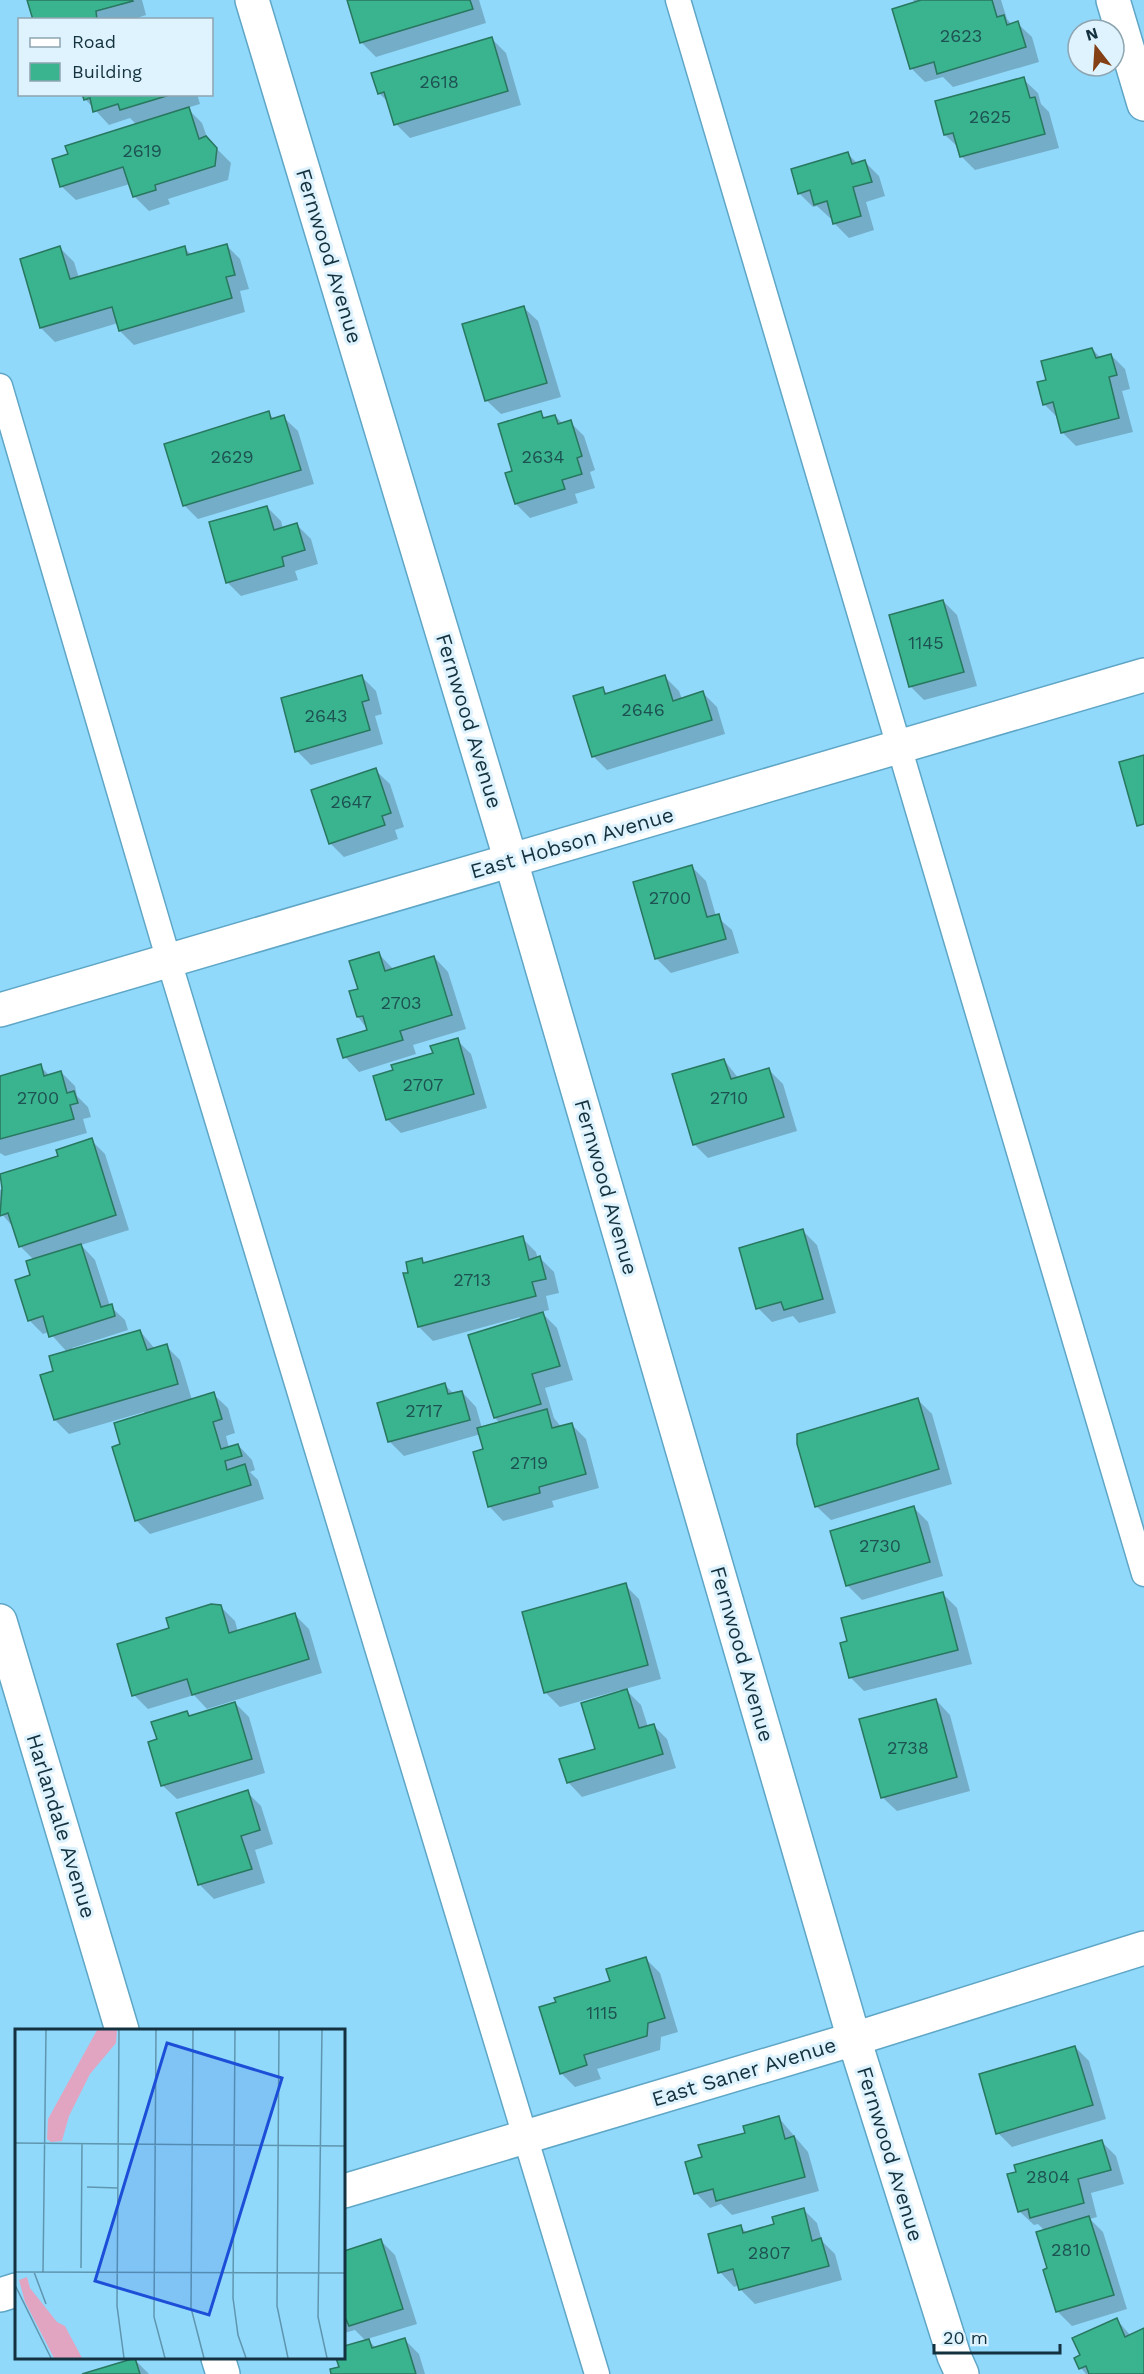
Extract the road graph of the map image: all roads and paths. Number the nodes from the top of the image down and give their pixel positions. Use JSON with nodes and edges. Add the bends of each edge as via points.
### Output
{"nodes":[{"id":1,"x":252,"y":0,"type":"edge"},
{"id":2,"x":678,"y":0,"type":"edge"},
{"id":3,"x":1113,"y":0,"type":"edge"},
{"id":4,"x":1144,"y":104,"type":"edge"},
{"id":5,"x":0,"y":386,"type":"edge"},
{"id":6,"x":1144,"y":675,"type":"edge"},
{"id":7,"x":898,"y":748,"type":"junction"},
{"id":8,"x":511,"y":861,"type":"junction"},
{"id":9,"x":169,"y":961,"type":"junction"},
{"id":10,"x":0,"y":1010,"type":"edge"},
{"id":11,"x":1144,"y":1574,"type":"edge"},
{"id":12,"x":0,"y":1621,"type":"edge"},
{"id":13,"x":1144,"y":1948,"type":"edge"},
{"id":14,"x":121,"y":2029,"type":"edge"},
{"id":15,"x":854,"y":2039,"type":"junction"},
{"id":16,"x":525,"y":2137,"type":"junction"},
{"id":17,"x":345,"y":2191,"type":"edge"},
{"id":18,"x":15,"y":2290,"type":"edge"},
{"id":19,"x":0,"y":2295,"type":"edge"},
{"id":20,"x":218,"y":2359,"type":"edge"},
{"id":21,"x":223,"y":2374,"type":"edge"},
{"id":22,"x":597,"y":2374,"type":"edge"},
{"id":23,"x":962,"y":2374,"type":"edge"}],
"edges":[{"from":1,"to":8,"type":"street","name":"Fernwood Avenue"},
{"from":2,"to":7,"type":"lane"},
{"from":3,"to":4,"type":"street"},
{"from":5,"to":9,"type":"lane"},
{"from":6,"to":7,"type":"street","name":"East Hobson Avenue"},
{"from":7,"to":8,"type":"street","name":"East Hobson Avenue"},
{"from":7,"to":11,"type":"lane"},
{"from":8,"to":9,"type":"street","name":"East Hobson Avenue"},
{"from":8,"to":15,"type":"street","name":"Fernwood Avenue"},
{"from":9,"to":10,"type":"street","name":"East Hobson Avenue"},
{"from":9,"to":16,"type":"lane"},
{"from":12,"to":14,"type":"street","name":"Harlandale Avenue"},
{"from":13,"to":15,"type":"street","name":"East Saner Avenue"},
{"from":15,"to":16,"type":"street","name":"East Saner Avenue"},
{"from":15,"to":23,"type":"street","name":"Fernwood Avenue"},
{"from":16,"to":17,"type":"street","name":"East Saner Avenue"},
{"from":16,"to":22,"type":"lane"},
{"from":18,"to":19,"type":"street"},
{"from":20,"to":21,"type":"street"}]}
